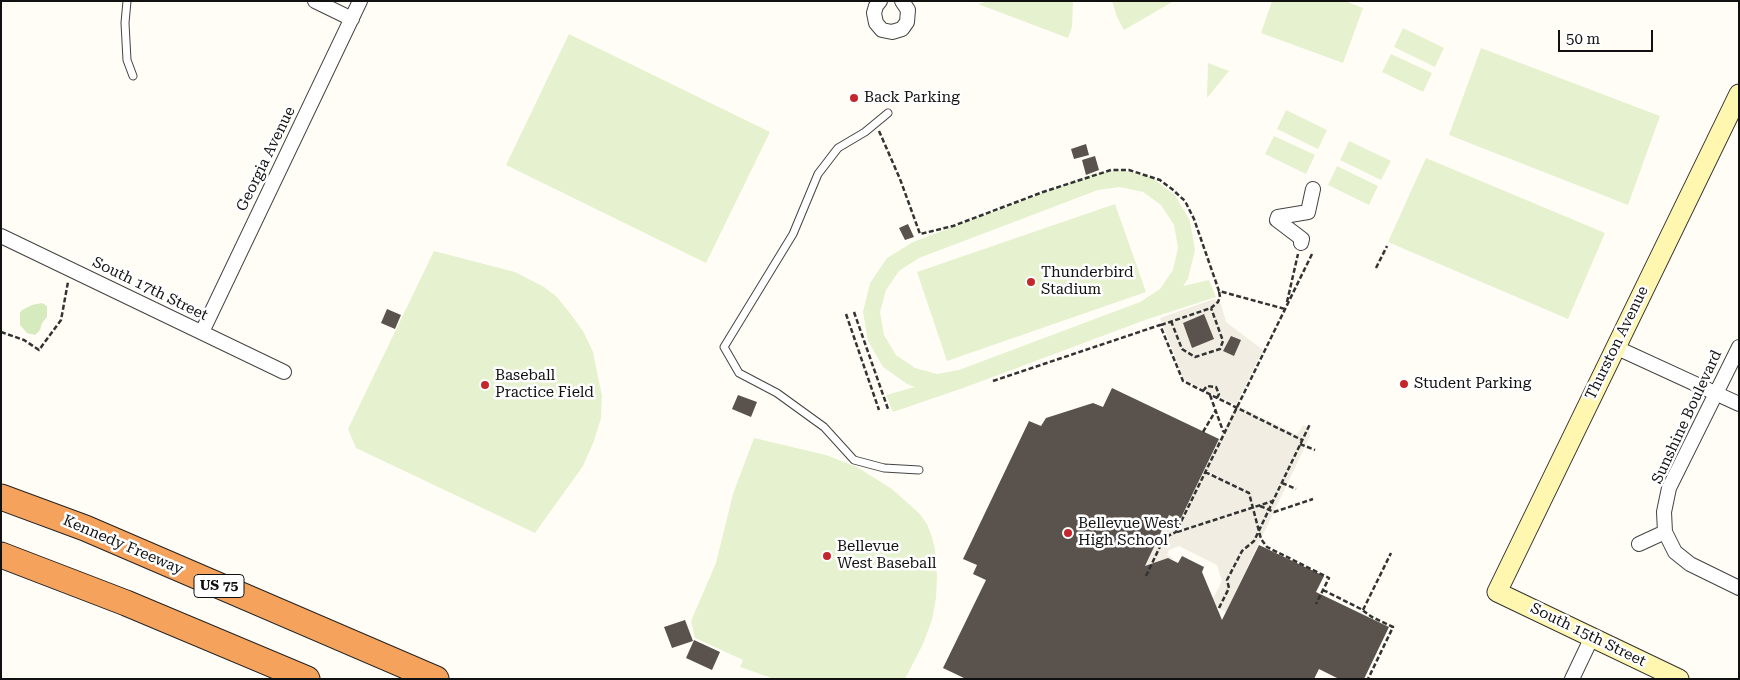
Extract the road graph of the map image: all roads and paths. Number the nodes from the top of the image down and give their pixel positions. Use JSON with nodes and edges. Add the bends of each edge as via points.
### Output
{"nodes":[{"id":1,"x":127,"y":1,"type":"edge"},
{"id":2,"x":315,"y":1,"type":"edge"},
{"id":3,"x":360,"y":1,"type":"edge"},
{"id":4,"x":902,"y":1,"type":"edge"},
{"id":5,"x":874,"y":3,"type":"edge"},
{"id":6,"x":352,"y":19,"type":"junction"},
{"id":7,"x":133,"y":76,"type":"dead end"},
{"id":8,"x":1739,"y":94,"type":"edge"},
{"id":9,"x":888,"y":113,"type":"dead end"},
{"id":10,"x":876,"y":123,"type":"junction"},
{"id":11,"x":1313,"y":189,"type":"dead end"},
{"id":12,"x":1,"y":236,"type":"edge"},
{"id":13,"x":1301,"y":242,"type":"joint"},
{"id":14,"x":1387,"y":246,"type":"dead end"},
{"id":15,"x":1312,"y":254,"type":"dead end"},
{"id":16,"x":1376,"y":268,"type":"dead end"},
{"id":17,"x":68,"y":282,"type":"dead end"},
{"id":18,"x":1219,"y":292,"type":"junction"},
{"id":19,"x":1288,"y":304,"type":"junction"},
{"id":20,"x":1211,"y":308,"type":"junction"},
{"id":21,"x":1285,"y":309,"type":"junction"},
{"id":22,"x":854,"y":312,"type":"dead end"},
{"id":23,"x":846,"y":314,"type":"dead end"},
{"id":24,"x":1171,"y":321,"type":"junction"},
{"id":25,"x":1160,"y":325,"type":"junction"},
{"id":26,"x":1,"y":332,"type":"edge"},
{"id":27,"x":202,"y":332,"type":"junction"},
{"id":28,"x":1615,"y":347,"type":"junction"},
{"id":29,"x":1739,"y":347,"type":"edge"},
{"id":30,"x":284,"y":372,"type":"dead end"},
{"id":31,"x":993,"y":381,"type":"dead end"},
{"id":32,"x":1202,"y":391,"type":"junction"},
{"id":33,"x":1716,"y":394,"type":"junction"},
{"id":34,"x":1210,"y":395,"type":"junction"},
{"id":35,"x":1217,"y":398,"type":"junction"},
{"id":36,"x":1739,"y":404,"type":"edge"},
{"id":37,"x":1237,"y":408,"type":"junction"},
{"id":38,"x":888,"y":409,"type":"dead end"},
{"id":39,"x":879,"y":410,"type":"dead end"},
{"id":40,"x":1216,"y":410,"type":"junction"},
{"id":41,"x":1310,"y":424,"type":"dead end"},
{"id":42,"x":1203,"y":432,"type":"dead end"},
{"id":43,"x":1225,"y":432,"type":"junction"},
{"id":44,"x":1302,"y":440,"type":"junction"},
{"id":45,"x":1300,"y":444,"type":"junction"},
{"id":46,"x":1315,"y":450,"type":"dead end"},
{"id":47,"x":919,"y":470,"type":"dead end"},
{"id":48,"x":1206,"y":472,"type":"junction"},
{"id":49,"x":1282,"y":483,"type":"junction"},
{"id":50,"x":1296,"y":489,"type":"dead end"},
{"id":51,"x":1,"y":497,"type":"edge"},
{"id":52,"x":1313,"y":499,"type":"dead end"},
{"id":53,"x":1273,"y":501,"type":"junction"},
{"id":54,"x":1259,"y":506,"type":"junction"},
{"id":55,"x":1253,"y":508,"type":"junction"},
{"id":56,"x":1268,"y":510,"type":"junction"},
{"id":57,"x":1259,"y":530,"type":"junction"},
{"id":58,"x":1176,"y":532,"type":"junction"},
{"id":59,"x":1665,"y":532,"type":"junction"},
{"id":60,"x":1639,"y":544,"type":"dead end"},
{"id":61,"x":1391,"y":553,"type":"dead end"},
{"id":62,"x":1,"y":555,"type":"edge"},
{"id":63,"x":1146,"y":576,"type":"dead end"},
{"id":64,"x":1739,"y":588,"type":"edge"},
{"id":65,"x":1323,"y":590,"type":"junction"},
{"id":66,"x":1497,"y":592,"type":"joint"},
{"id":67,"x":1316,"y":604,"type":"dead end"},
{"id":68,"x":1219,"y":608,"type":"dead end"},
{"id":69,"x":1363,"y":610,"type":"junction"},
{"id":70,"x":1592,"y":637,"type":"junction"},
{"id":71,"x":307,"y":679,"type":"edge"},
{"id":72,"x":436,"y":679,"type":"edge"},
{"id":73,"x":1368,"y":679,"type":"edge"},
{"id":74,"x":1572,"y":679,"type":"edge"},
{"id":75,"x":1679,"y":679,"type":"edge"}],
"edges":[{"from":1,"to":7,"type":"lane","via":[[127,60]]},
{"from":2,"to":6,"type":"street"},
{"from":3,"to":6,"type":"street","name":"Georgia Avenue"},
{"from":4,"to":5,"type":"street","via":[[908,10],[908,22],[892,32],[882,30],[876,23]]},
{"from":6,"to":27,"type":"street","name":"Georgia Avenue"},
{"from":8,"to":28,"type":"street","name":"Thurston Avenue"},
{"from":9,"to":10,"type":"lane"},
{"from":10,"to":18,"type":"path","via":[[920,234],[952,226],[1111,170],[1130,170],[1160,180],[1185,201]]},
{"from":10,"to":47,"type":"lane","via":[[838,148],[818,174],[793,234],[724,347],[739,373],[777,393],[824,428],[854,460],[884,468]]},
{"from":11,"to":13,"type":"street","via":[[1308,212],[1278,217],[1277,220],[1302,239]]},
{"from":12,"to":27,"type":"street","name":"South 17th Street"},
{"from":13,"to":19,"type":"path"},
{"from":14,"to":16,"type":"path"},
{"from":15,"to":19,"type":"path"},
{"from":17,"to":26,"type":"path","via":[[61,320],[39,350],[24,340]]},
{"from":18,"to":20,"type":"path","via":[[1218,302]]},
{"from":18,"to":21,"type":"path"},
{"from":19,"to":21,"type":"path"},
{"from":20,"to":24,"type":"path"},
{"from":20,"to":24,"type":"path","via":[[1223,341],[1220,348],[1195,357],[1182,349]]},
{"from":21,"to":37,"type":"path"},
{"from":22,"to":38,"type":"path"},
{"from":23,"to":39,"type":"path"},
{"from":24,"to":25,"type":"path"},
{"from":25,"to":31,"type":"path"},
{"from":25,"to":32,"type":"path","via":[[1183,382]]},
{"from":27,"to":30,"type":"street","name":"South 17th Street"},
{"from":28,"to":33,"type":"street"},
{"from":28,"to":66,"type":"street","name":"Thurston Avenue"},
{"from":29,"to":33,"type":"street","name":"Sunshine Boulevard"},
{"from":32,"to":34,"type":"path"},
{"from":32,"to":35,"type":"path","via":[[1207,386],[1216,387]]},
{"from":33,"to":36,"type":"street"},
{"from":33,"to":59,"type":"street","name":"Sunshine Boulevard","via":[[1669,488],[1664,512]]},
{"from":34,"to":35,"type":"path"},
{"from":34,"to":40,"type":"path"},
{"from":35,"to":37,"type":"path"},
{"from":37,"to":43,"type":"path"},
{"from":37,"to":44,"type":"path"},
{"from":40,"to":42,"type":"path"},
{"from":40,"to":43,"type":"path"},
{"from":41,"to":44,"type":"path"},
{"from":43,"to":48,"type":"path"},
{"from":44,"to":45,"type":"path"},
{"from":45,"to":46,"type":"path"},
{"from":45,"to":49,"type":"path"},
{"from":48,"to":55,"type":"path","via":[[1249,493]]},
{"from":48,"to":58,"type":"path"},
{"from":49,"to":50,"type":"path"},
{"from":49,"to":53,"type":"path"},
{"from":51,"to":72,"type":"highway","name":"Kennedy Freeway","number":"US 75","via":[[85,528]]},
{"from":52,"to":56,"type":"path","via":[[1274,512]]},
{"from":53,"to":54,"type":"path"},
{"from":53,"to":56,"type":"path"},
{"from":54,"to":55,"type":"path"},
{"from":54,"to":56,"type":"path"},
{"from":55,"to":57,"type":"path"},
{"from":55,"to":58,"type":"path"},
{"from":56,"to":57,"type":"path"},
{"from":57,"to":65,"type":"path","via":[[1268,547],[1329,578]]},
{"from":57,"to":68,"type":"path","via":[[1254,541],[1242,551],[1227,580],[1229,588]]},
{"from":58,"to":63,"type":"path","via":[[1164,538]]},
{"from":59,"to":60,"type":"street"},
{"from":59,"to":64,"type":"street","via":[[1675,552],[1690,564]]},
{"from":61,"to":69,"type":"path"},
{"from":62,"to":71,"type":"highway"},
{"from":65,"to":67,"type":"path"},
{"from":65,"to":69,"type":"path"},
{"from":66,"to":70,"type":"street","name":"South 15th Street"},
{"from":69,"to":73,"type":"path","via":[[1393,627]]},
{"from":70,"to":74,"type":"street"},
{"from":70,"to":75,"type":"street","name":"South 15th Street"}]}
